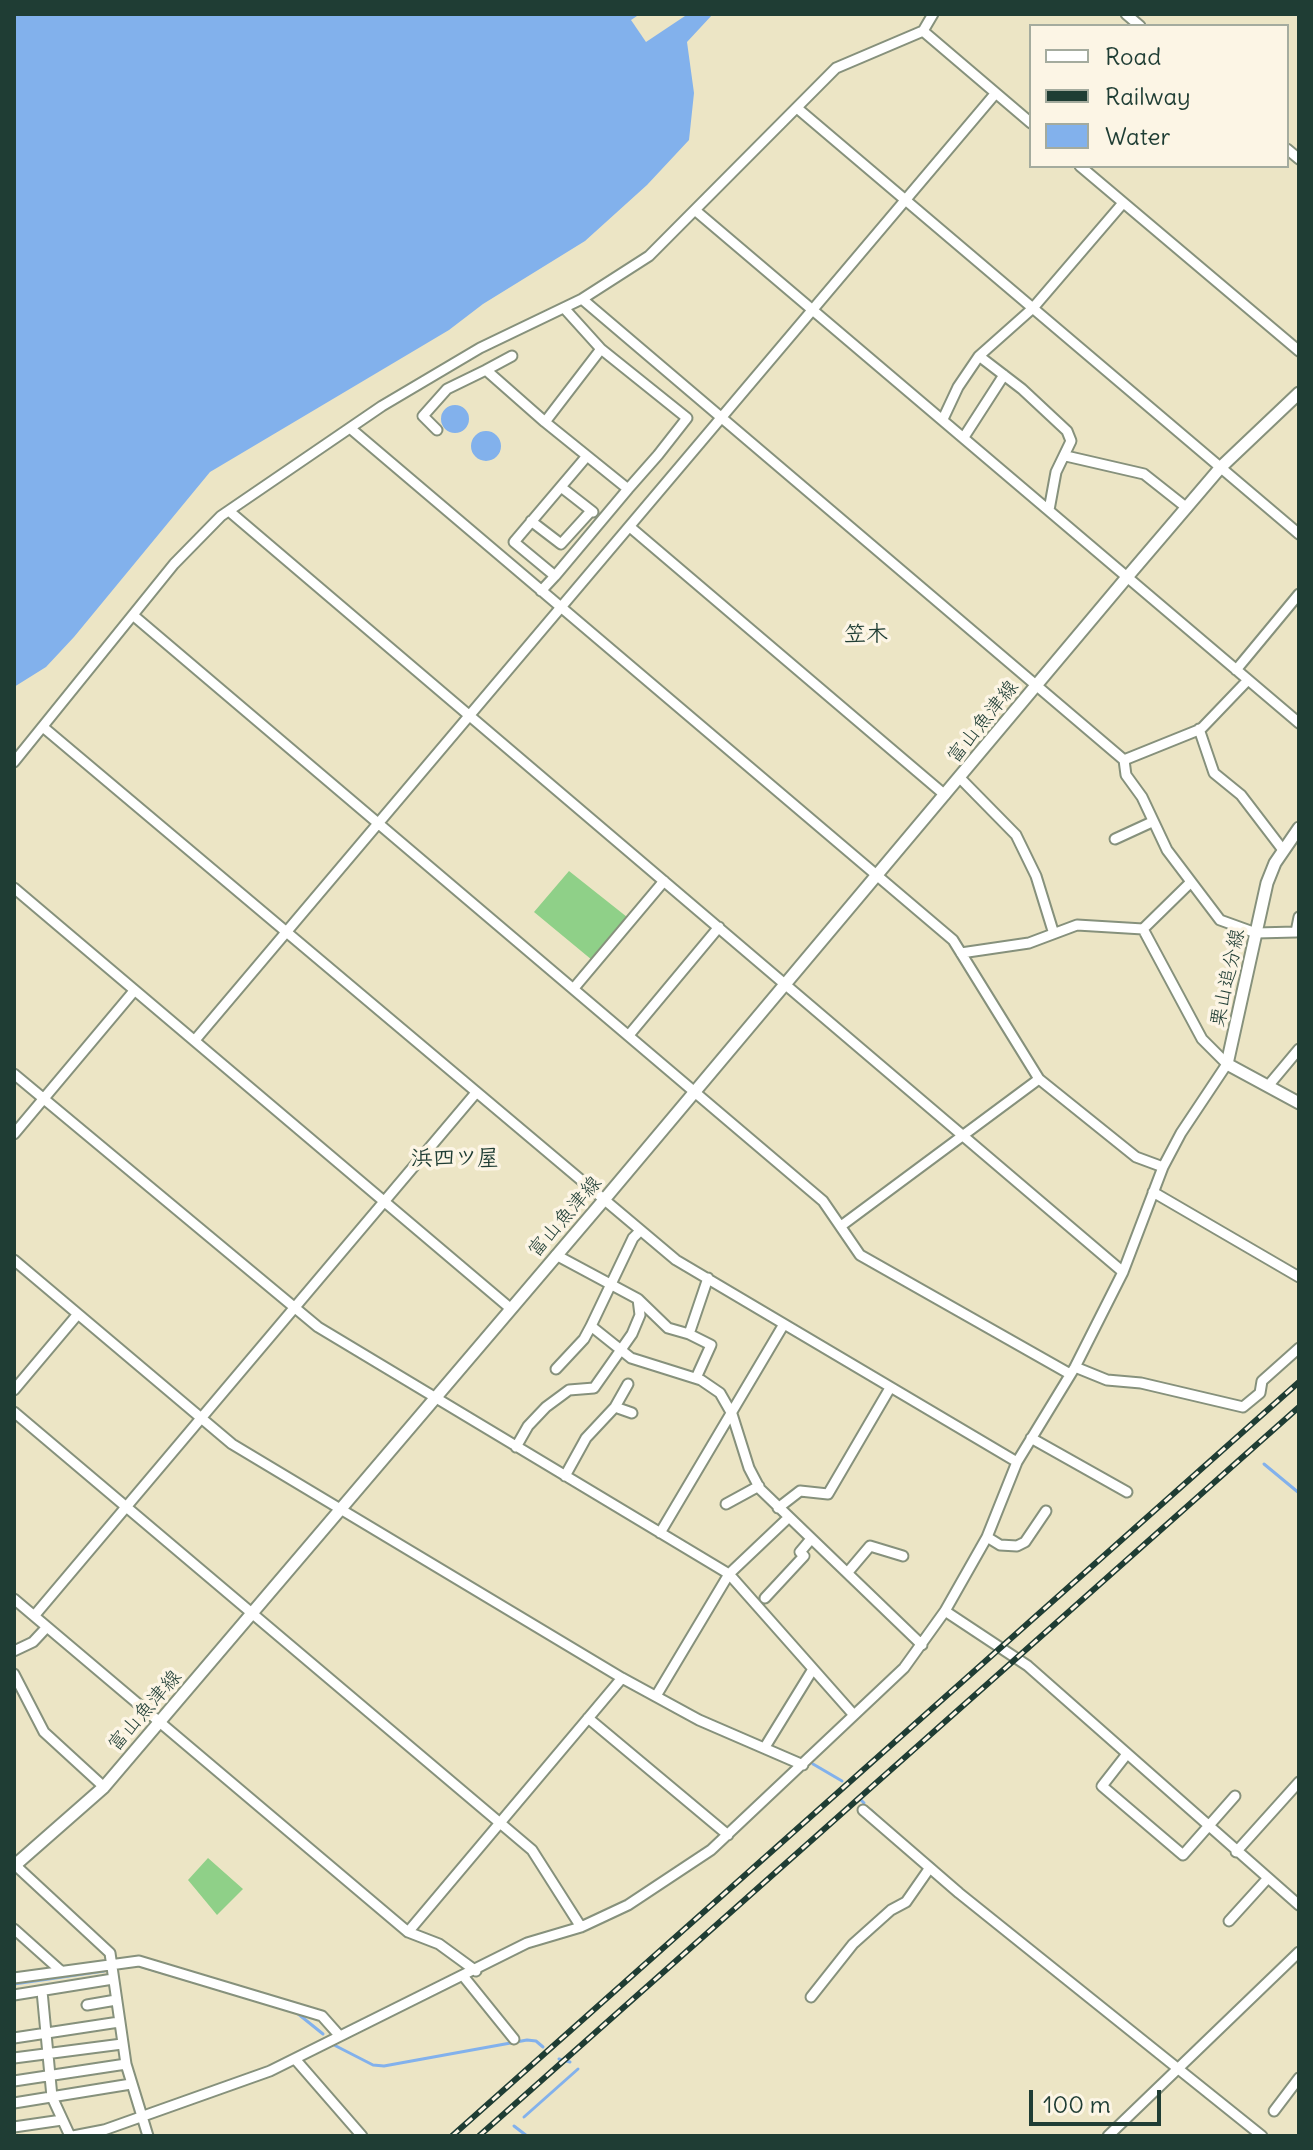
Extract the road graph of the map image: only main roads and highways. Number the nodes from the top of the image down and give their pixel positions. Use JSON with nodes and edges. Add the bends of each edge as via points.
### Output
{"nodes":[{"id":1,"x":1299,"y":393,"type":"edge"},
{"id":2,"x":1299,"y":828,"type":"edge"},
{"id":3,"x":1299,"y":1103,"type":"edge"},
{"id":4,"x":14,"y":1865,"type":"edge"}],
"edges":[{"from":1,"to":4,"type":"main road","name":"富山魚津線","via":[[1221,467],[104,1787]]},
{"from":2,"to":3,"type":"main road","name":"栗山追分線","via":[[1267,883],[1227,1064]]}]}
